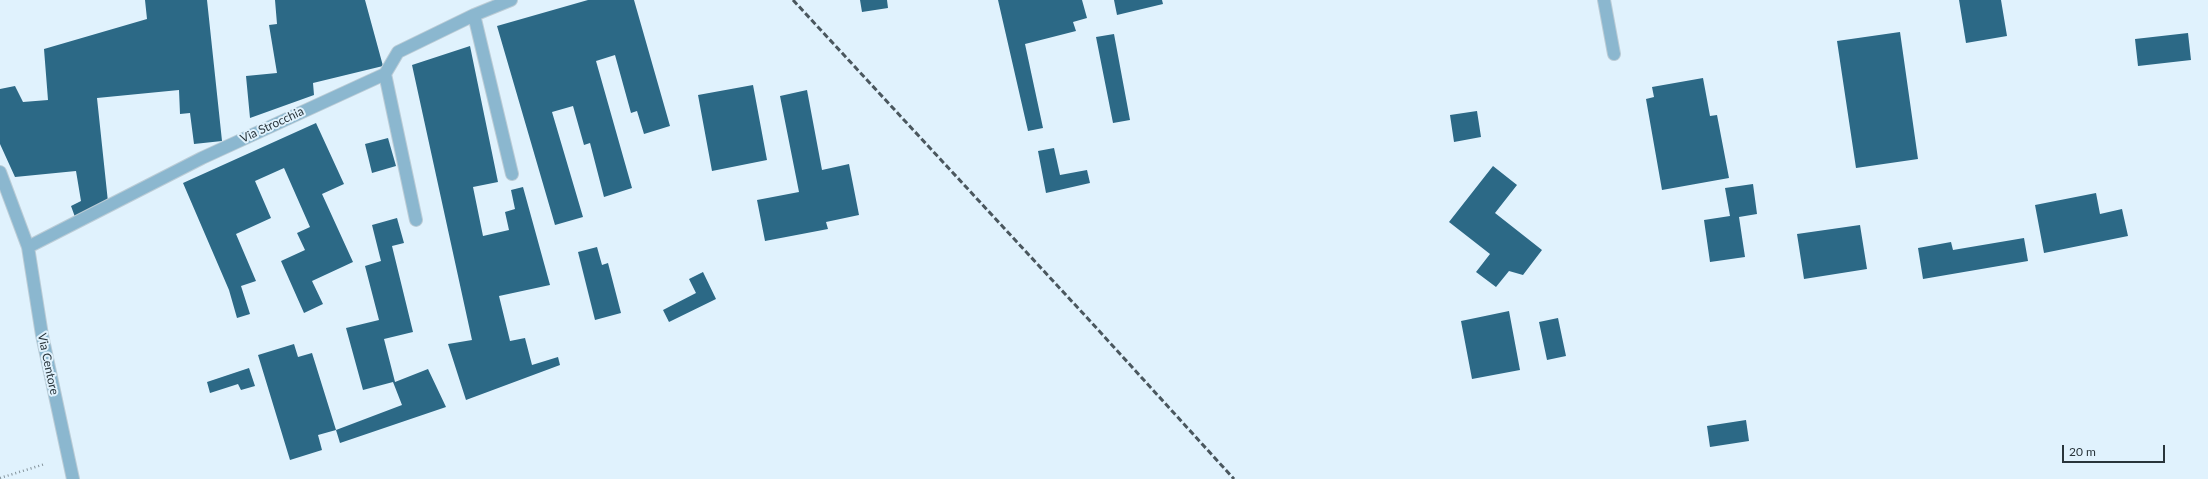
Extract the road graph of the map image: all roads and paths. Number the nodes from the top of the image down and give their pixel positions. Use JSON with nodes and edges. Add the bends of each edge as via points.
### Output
{"nodes":[{"id":1,"x":511,"y":0,"type":"edge"},
{"id":2,"x":1604,"y":0,"type":"edge"},
{"id":3,"x":474,"y":15,"type":"junction"},
{"id":4,"x":1614,"y":54,"type":"dead end"},
{"id":5,"x":385,"y":74,"type":"junction"},
{"id":6,"x":0,"y":172,"type":"edge"},
{"id":7,"x":512,"y":174,"type":"dead end"},
{"id":8,"x":416,"y":220,"type":"dead end"},
{"id":9,"x":28,"y":248,"type":"junction"},
{"id":10,"x":69,"y":456,"type":"junction"},
{"id":11,"x":0,"y":478,"type":"edge"},
{"id":12,"x":73,"y":479,"type":"edge"}],
"edges":[{"from":1,"to":3,"type":"street"},
{"from":2,"to":4,"type":"street"},
{"from":3,"to":5,"type":"street","via":[[398,52]]},
{"from":3,"to":7,"type":"street"},
{"from":5,"to":8,"type":"street"},
{"from":5,"to":9,"type":"street","name":"Via Strocchia","via":[[202,158]]},
{"from":6,"to":9,"type":"street","name":"Via Centore"},
{"from":9,"to":10,"type":"street","name":"Via Centore","via":[[42,335]]},
{"from":10,"to":11,"type":"path"},
{"from":10,"to":12,"type":"street","name":"Via Centore"}]}
